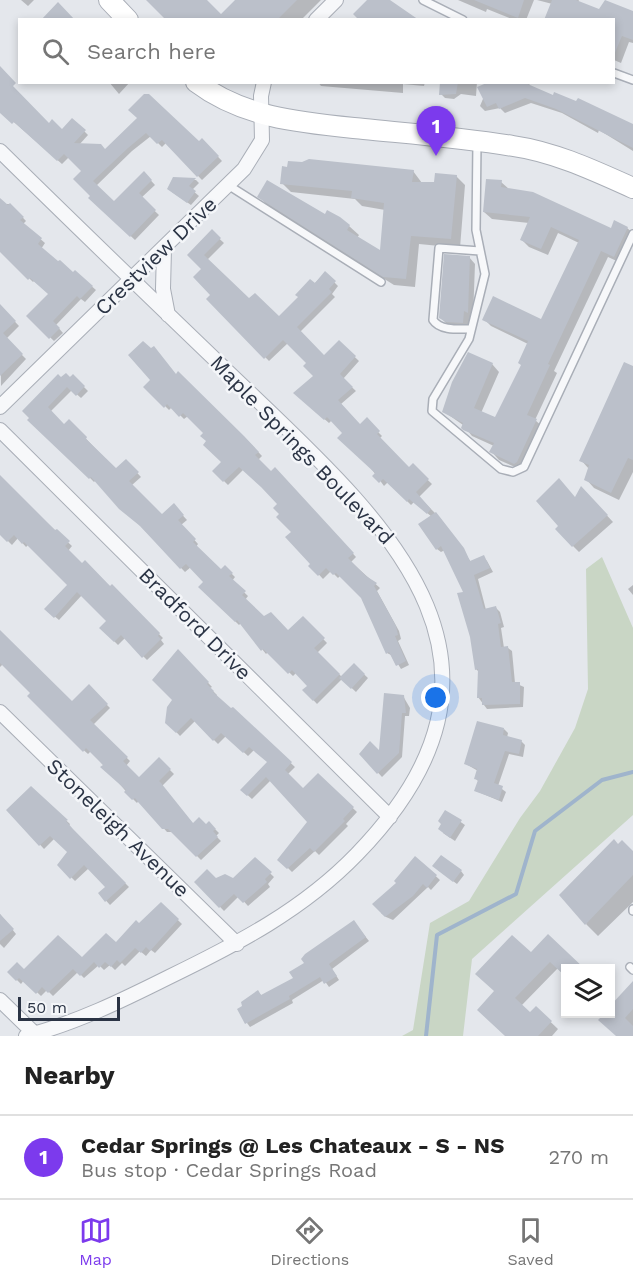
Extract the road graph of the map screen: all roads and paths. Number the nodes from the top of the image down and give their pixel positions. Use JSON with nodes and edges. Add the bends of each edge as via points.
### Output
{"nodes":[{"id":1,"x":109,"y":0,"type":"edge"},
{"id":2,"x":336,"y":0,"type":"edge"},
{"id":3,"x":423,"y":0,"type":"edge"},
{"id":4,"x":126,"y":18,"type":"edge"},
{"id":5,"x":318,"y":18,"type":"edge"},
{"id":6,"x":459,"y":18,"type":"edge"},
{"id":7,"x":615,"y":73,"type":"edge"},
{"id":8,"x":633,"y":80,"type":"edge"},
{"id":9,"x":199,"y":84,"type":"edge"},
{"id":10,"x":264,"y":84,"type":"edge"},
{"id":11,"x":263,"y":115,"type":"junction"},
{"id":12,"x":477,"y":141,"type":"junction"},
{"id":13,"x":0,"y":151,"type":"edge"},
{"id":14,"x":228,"y":185,"type":"junction"},
{"id":15,"x":633,"y":188,"type":"edge"},
{"id":16,"x":633,"y":234,"type":"edge"},
{"id":17,"x":164,"y":249,"type":"junction"},
{"id":18,"x":480,"y":251,"type":"junction"},
{"id":19,"x":132,"y":280,"type":"junction"},
{"id":20,"x":381,"y":282,"type":"dead end"},
{"id":21,"x":168,"y":315,"type":"junction"},
{"id":22,"x":471,"y":329,"type":"junction"},
{"id":23,"x":0,"y":407,"type":"edge"},
{"id":24,"x":0,"y":430,"type":"edge"},
{"id":25,"x":0,"y":712,"type":"edge"},
{"id":26,"x":390,"y":817,"type":"junction"},
{"id":27,"x":237,"y":944,"type":"junction"},
{"id":28,"x":0,"y":1000,"type":"edge"},
{"id":29,"x":32,"y":1035,"type":"edge"}],
"edges":[{"from":1,"to":4,"type":"main road"},
{"from":2,"to":5,"type":"street"},
{"from":3,"to":6,"type":"lane"},
{"from":7,"to":8,"type":"lane"},
{"from":9,"to":11,"type":"main road","via":[[221,99]]},
{"from":10,"to":11,"type":"street","name":"Crestview Drive"},
{"from":11,"to":12,"type":"main road"},
{"from":11,"to":14,"type":"street","name":"Crestview Drive","via":[[262,140],[257,152]]},
{"from":12,"to":15,"type":"main road","via":[[546,154]]},
{"from":12,"to":18,"type":"lane","via":[[476,230]]},
{"from":13,"to":19,"type":"street","name":"Maple Springs Boulevard"},
{"from":14,"to":17,"type":"street","name":"Crestview Drive"},
{"from":14,"to":20,"type":"lane"},
{"from":16,"to":22,"type":"lane","via":[[525,467],[513,472],[501,469],[432,411],[433,399],[469,339]]},
{"from":17,"to":19,"type":"street","name":"Crestview Drive"},
{"from":17,"to":21,"type":"street","via":[[162,289]]},
{"from":18,"to":22,"type":"lane","via":[[485,274]]},
{"from":18,"to":22,"type":"lane","via":[[439,248],[433,320],[444,328]]},
{"from":19,"to":21,"type":"street","name":"Maple Springs Boulevard"},
{"from":19,"to":23,"type":"street","name":"Crestview Drive"},
{"from":21,"to":26,"type":"street","name":"Maple Springs Boulevard","via":[[372,516],[419,588],[438,640],[442,684],[439,714],[434,738],[412,786]]},
{"from":24,"to":26,"type":"street","name":"Bradford Drive"},
{"from":25,"to":27,"type":"street","name":"Stoneleigh Avenue"},
{"from":26,"to":27,"type":"street","name":"Maple Springs Boulevard","via":[[316,891]]},
{"from":27,"to":29,"type":"street","name":"Maple Springs Boulevard","via":[[122,1001]]},
{"from":28,"to":29,"type":"street"}]}
